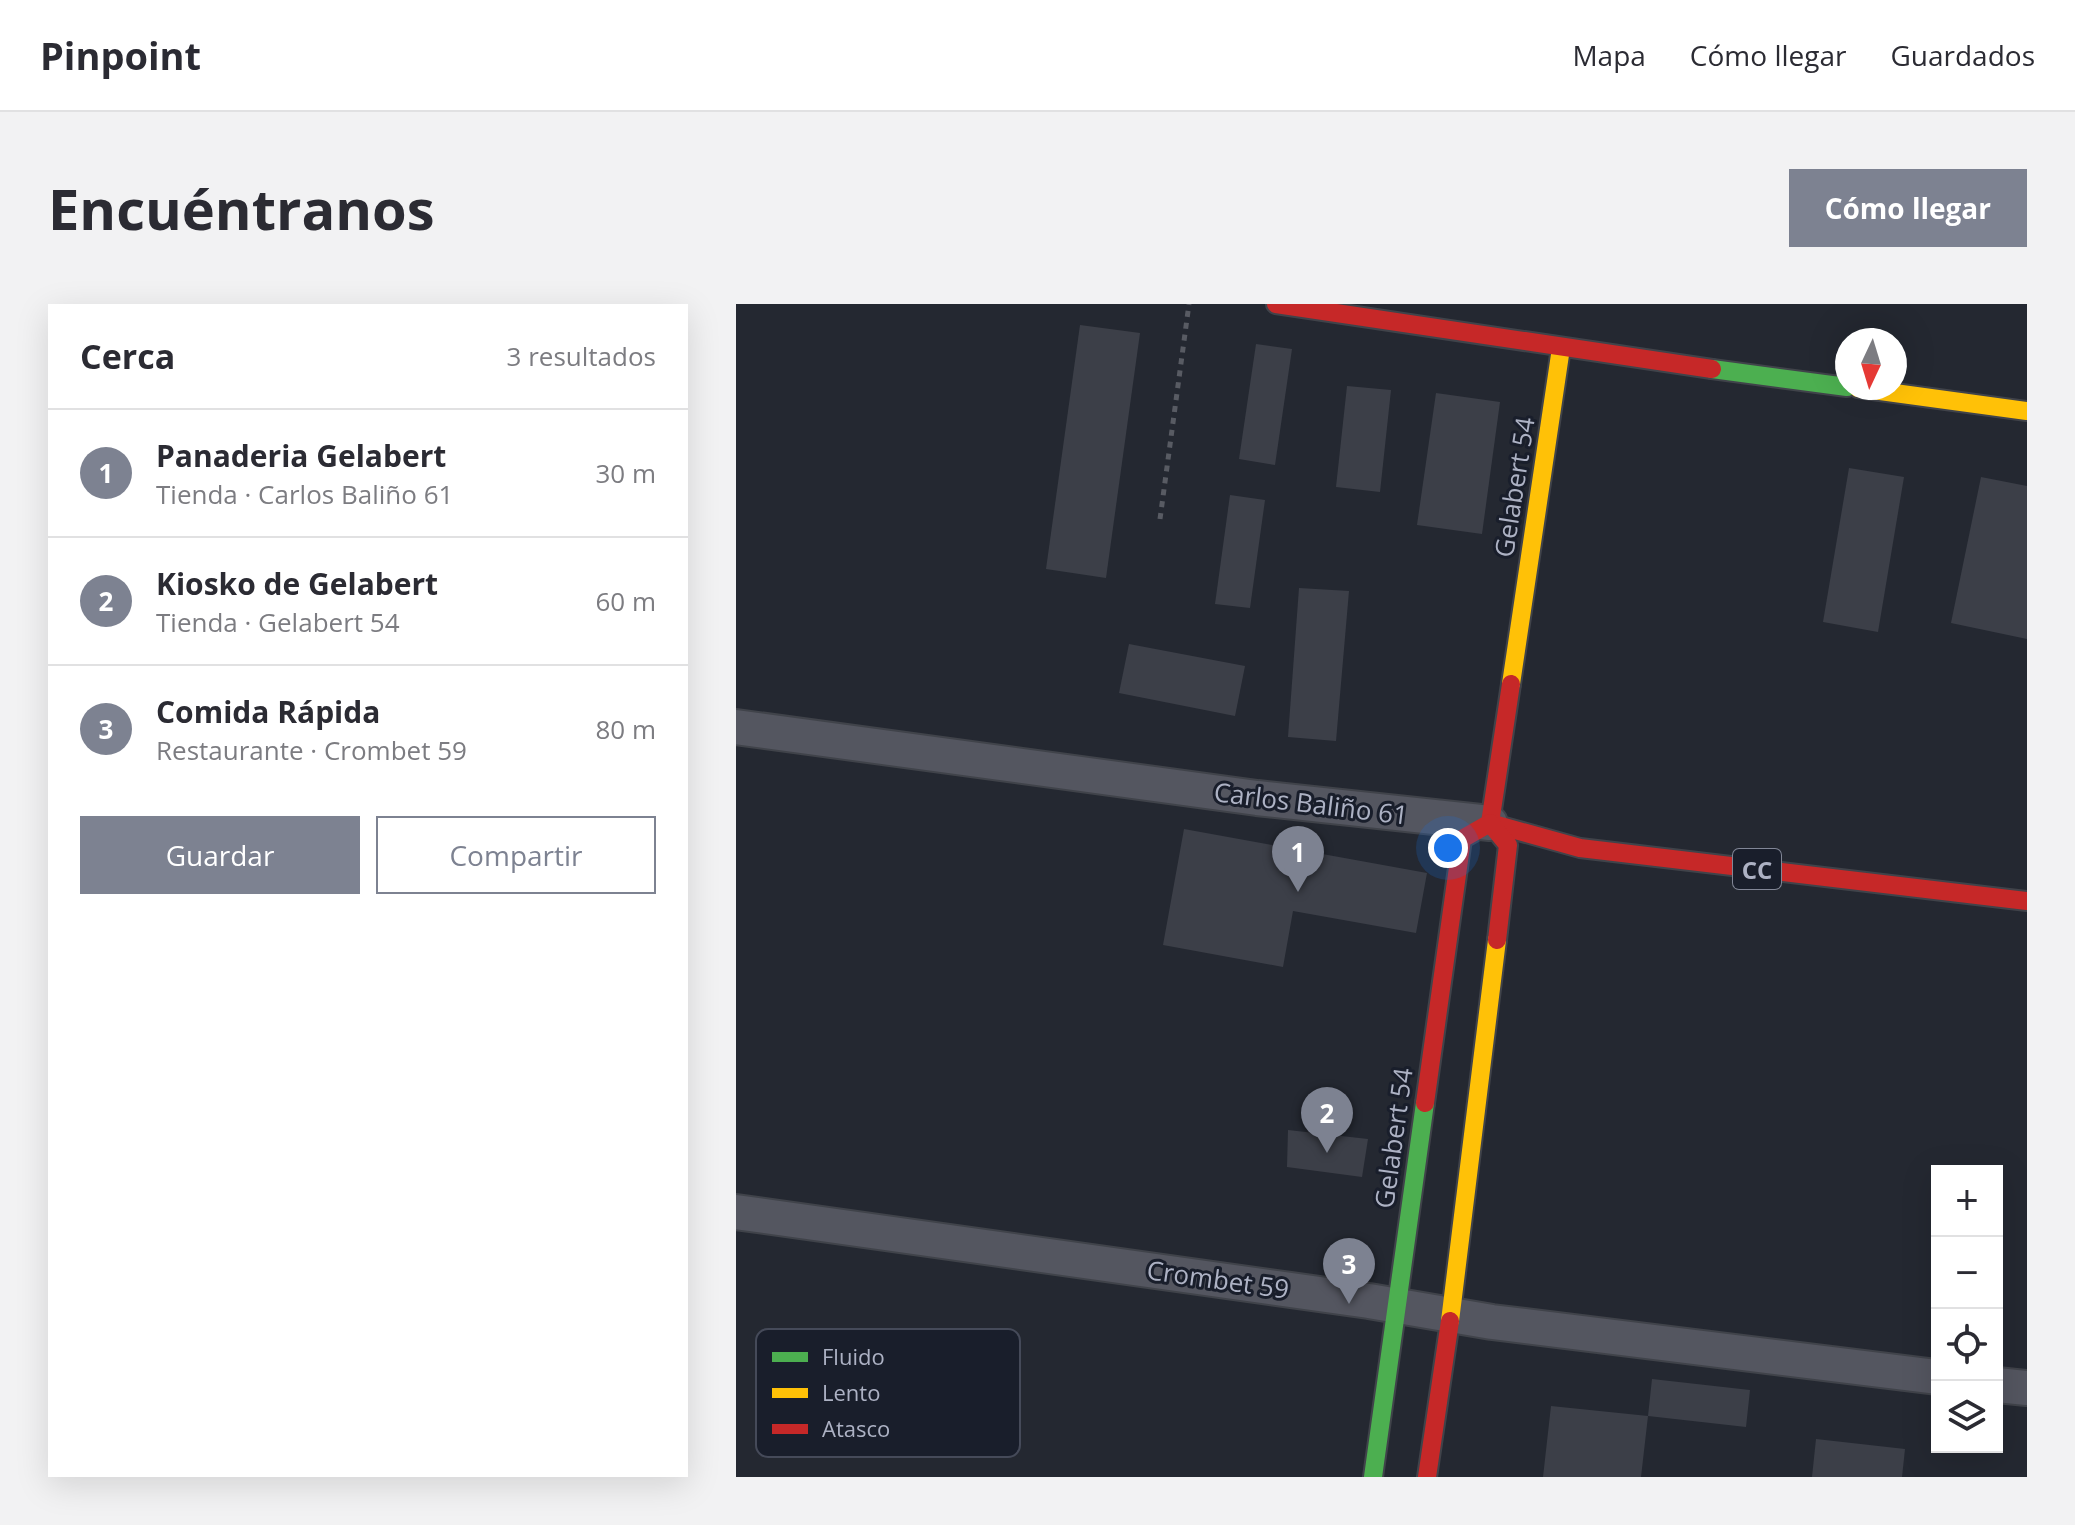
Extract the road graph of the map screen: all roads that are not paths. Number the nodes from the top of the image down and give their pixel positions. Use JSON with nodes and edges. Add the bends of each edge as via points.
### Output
{"nodes":[{"id":1,"x":1276,"y":304,"type":"edge"},
{"id":2,"x":1561,"y":348,"type":"junction"},
{"id":3,"x":1835,"y":385,"type":"edge"},
{"id":4,"x":1907,"y":395,"type":"edge"},
{"id":5,"x":2027,"y":411,"type":"edge"},
{"id":6,"x":736,"y":727,"type":"edge"},
{"id":7,"x":1490,"y":823,"type":"junction"},
{"id":8,"x":2027,"y":901,"type":"edge"},
{"id":9,"x":736,"y":1212,"type":"edge"},
{"id":10,"x":1395,"y":1306,"type":"junction"},
{"id":11,"x":1451,"y":1315,"type":"junction"},
{"id":12,"x":1931,"y":1376,"type":"edge"},
{"id":13,"x":2003,"y":1386,"type":"edge"},
{"id":14,"x":2027,"y":1388,"type":"edge"},
{"id":15,"x":1373,"y":1477,"type":"edge"},
{"id":16,"x":1427,"y":1477,"type":"edge"}],
"edges":[{"from":1,"to":2,"type":"main road"},
{"from":2,"to":3,"type":"main road"},
{"from":2,"to":7,"type":"main road","name":"Gelabert 54"},
{"from":4,"to":5,"type":"main road"},
{"from":6,"to":7,"type":"street","name":"Carlos Baliño 61","via":[[1257,798]]},
{"from":7,"to":8,"type":"main road","name":"Carlos Baliño 61","number":"CC","via":[[1580,848]]},
{"from":7,"to":10,"type":"main road","name":"Gelabert 54","via":[[1462,839]]},
{"from":7,"to":11,"type":"main road","via":[[1508,845]]},
{"from":9,"to":10,"type":"street","name":"Crombet 59"},
{"from":10,"to":11,"type":"street","name":"Crombet 59"},
{"from":10,"to":15,"type":"main road","name":"Gelabert 54"},
{"from":11,"to":12,"type":"street","name":"Crombet 59"},
{"from":11,"to":16,"type":"main road"},
{"from":13,"to":14,"type":"street"}]}
